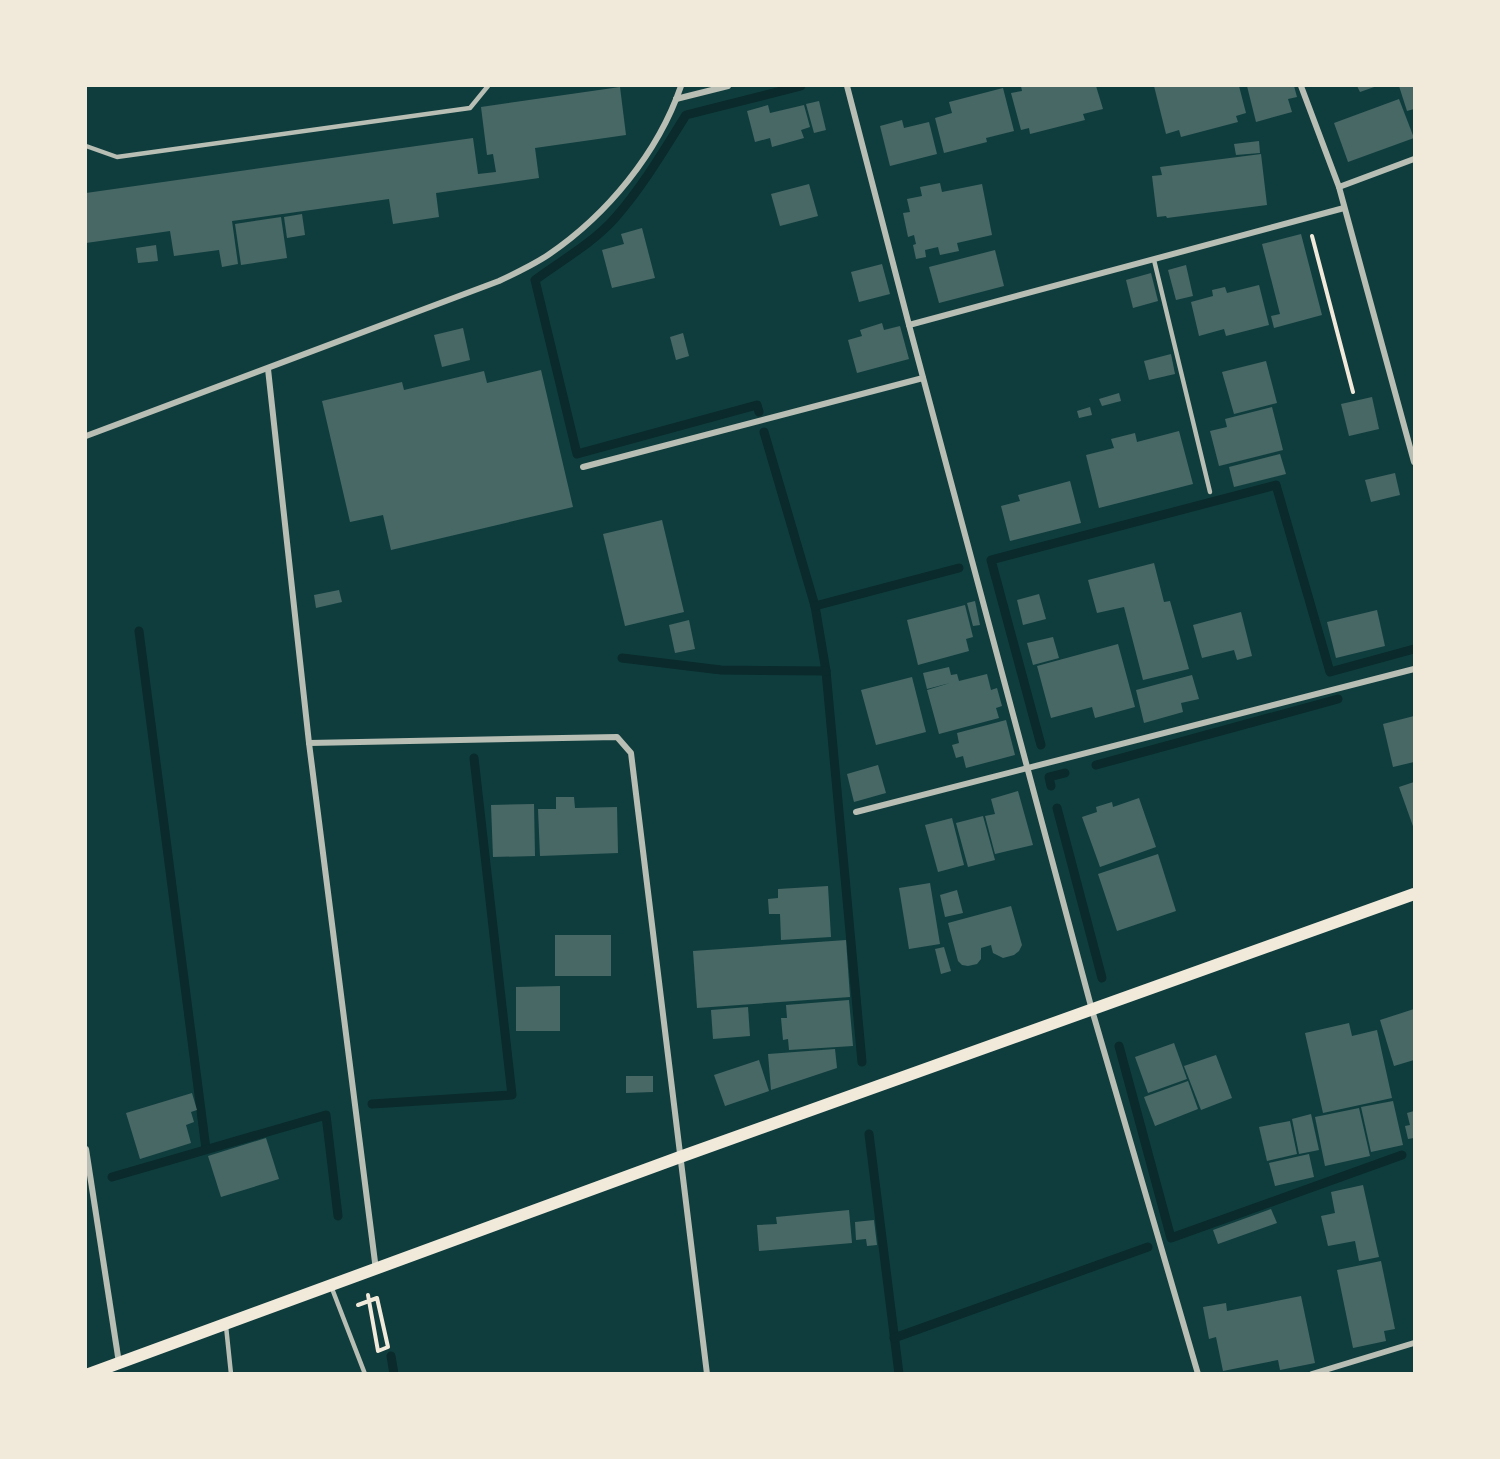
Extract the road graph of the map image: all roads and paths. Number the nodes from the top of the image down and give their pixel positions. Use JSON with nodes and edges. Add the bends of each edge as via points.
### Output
{"nodes":[{"id":1,"x":488,"y":86,"type":"edge"},
{"id":2,"x":681,"y":86,"type":"edge"},
{"id":3,"x":728,"y":86,"type":"edge"},
{"id":4,"x":847,"y":86,"type":"edge"},
{"id":5,"x":1300,"y":86,"type":"edge"},
{"id":6,"x":676,"y":99,"type":"junction"},
{"id":7,"x":86,"y":146,"type":"edge"},
{"id":8,"x":1414,"y":159,"type":"edge"},
{"id":9,"x":1339,"y":187,"type":"junction"},
{"id":10,"x":1344,"y":208,"type":"junction"},
{"id":11,"x":1307,"y":218,"type":"junction"},
{"id":12,"x":1154,"y":260,"type":"junction"},
{"id":13,"x":909,"y":325,"type":"junction"},
{"id":14,"x":268,"y":369,"type":"junction"},
{"id":15,"x":923,"y":378,"type":"junction"},
{"id":16,"x":1353,"y":392,"type":"dead end"},
{"id":17,"x":86,"y":436,"type":"edge"},
{"id":18,"x":1414,"y":462,"type":"edge"},
{"id":19,"x":584,"y":467,"type":"dead end"},
{"id":20,"x":1210,"y":492,"type":"dead end"},
{"id":21,"x":1414,"y":669,"type":"edge"},
{"id":22,"x":309,"y":743,"type":"junction"},
{"id":23,"x":1027,"y":768,"type":"junction"},
{"id":24,"x":856,"y":812,"type":"dead end"},
{"id":25,"x":1414,"y":894,"type":"edge"},
{"id":26,"x":1092,"y":1010,"type":"junction"},
{"id":27,"x":86,"y":1149,"type":"edge"},
{"id":28,"x":680,"y":1157,"type":"junction"},
{"id":29,"x":376,"y":1270,"type":"junction"},
{"id":30,"x":331,"y":1286,"type":"junction"},
{"id":31,"x":341,"y":1311,"type":"junction"},
{"id":32,"x":372,"y":1319,"type":"dead end"},
{"id":33,"x":226,"y":1324,"type":"junction"},
{"id":34,"x":1414,"y":1343,"type":"edge"},
{"id":35,"x":119,"y":1363,"type":"junction"},
{"id":36,"x":89,"y":1374,"type":"edge"},
{"id":37,"x":231,"y":1374,"type":"edge"},
{"id":38,"x":365,"y":1374,"type":"edge"},
{"id":39,"x":707,"y":1374,"type":"edge"},
{"id":40,"x":1198,"y":1374,"type":"edge"},
{"id":41,"x":1312,"y":1374,"type":"edge"}],
"edges":[{"from":1,"to":7,"type":"lane","via":[[470,108],[117,157]]},
{"from":2,"to":6,"type":"street"},
{"from":3,"to":6,"type":"street"},
{"from":4,"to":13,"type":"street"},
{"from":5,"to":9,"type":"street"},
{"from":6,"to":14,"type":"street","via":[[655,143],[623,187],[586,225],[548,255],[500,281]]},
{"from":8,"to":9,"type":"street"},
{"from":9,"to":10,"type":"street"},
{"from":10,"to":11,"type":"street"},
{"from":10,"to":18,"type":"street"},
{"from":11,"to":12,"type":"street"},
{"from":11,"to":16,"type":"path"},
{"from":12,"to":13,"type":"street"},
{"from":12,"to":20,"type":"lane"},
{"from":13,"to":15,"type":"street"},
{"from":14,"to":17,"type":"street"},
{"from":14,"to":22,"type":"street"},
{"from":15,"to":19,"type":"street"},
{"from":15,"to":23,"type":"street"},
{"from":21,"to":23,"type":"street"},
{"from":22,"to":28,"type":"street","via":[[617,737],[631,753]]},
{"from":22,"to":29,"type":"street"},
{"from":23,"to":24,"type":"street"},
{"from":23,"to":26,"type":"street"},
{"from":25,"to":26,"type":"main road"},
{"from":26,"to":28,"type":"main road"},
{"from":26,"to":40,"type":"street"},
{"from":27,"to":35,"type":"street"},
{"from":28,"to":29,"type":"main road"},
{"from":28,"to":39,"type":"street"},
{"from":29,"to":30,"type":"main road"},
{"from":30,"to":31,"type":"lane"},
{"from":30,"to":33,"type":"main road"},
{"from":31,"to":32,"type":"path","via":[[377,1298],[388,1347],[378,1351]]},
{"from":31,"to":38,"type":"lane"},
{"from":33,"to":35,"type":"main road"},
{"from":33,"to":37,"type":"lane"},
{"from":34,"to":41,"type":"street"},
{"from":35,"to":36,"type":"main road"}]}
